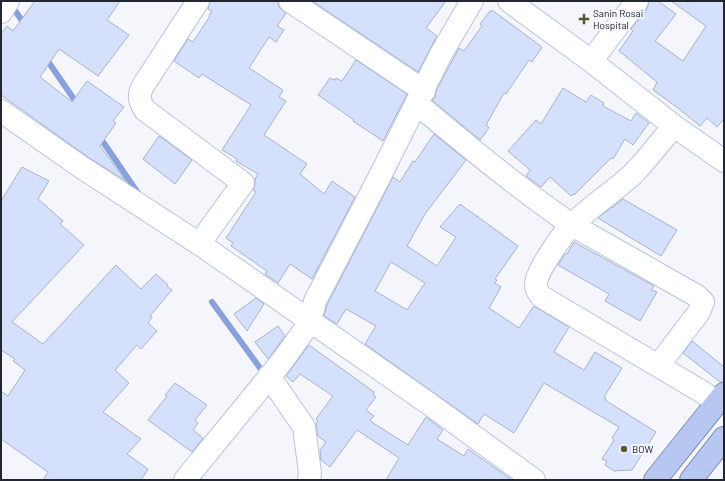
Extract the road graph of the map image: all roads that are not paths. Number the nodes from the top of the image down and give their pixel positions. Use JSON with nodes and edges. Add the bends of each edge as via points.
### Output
{"nodes":[{"id":1,"x":8,"y":1,"type":"edge"},
{"id":2,"x":198,"y":1,"type":"edge"},
{"id":3,"x":290,"y":1,"type":"edge"},
{"id":4,"x":472,"y":1,"type":"edge"},
{"id":5,"x":510,"y":1,"type":"edge"},
{"id":6,"x":637,"y":1,"type":"edge"},
{"id":7,"x":1,"y":12,"type":"edge"},
{"id":8,"x":591,"y":60,"type":"junction"},
{"id":9,"x":420,"y":97,"type":"junction"},
{"id":10,"x":1,"y":111,"type":"edge"},
{"id":11,"x":674,"y":126,"type":"junction"},
{"id":12,"x":724,"y":161,"type":"edge"},
{"id":13,"x":572,"y":225,"type":"junction"},
{"id":14,"x":199,"y":244,"type":"junction"},
{"id":15,"x":310,"y":322,"type":"junction"},
{"id":16,"x":658,"y":366,"type":"junction"},
{"id":17,"x":269,"y":376,"type":"junction"},
{"id":18,"x":720,"y":398,"type":"edge"},
{"id":19,"x":724,"y":438,"type":"edge"},
{"id":20,"x":185,"y":480,"type":"edge"},
{"id":21,"x":309,"y":480,"type":"edge"},
{"id":22,"x":534,"y":480,"type":"edge"},
{"id":23,"x":655,"y":480,"type":"edge"},
{"id":24,"x":691,"y":480,"type":"edge"}],
"edges":[{"from":1,"to":7,"type":"street"},
{"from":2,"to":14,"type":"street","via":[[143,86],[139,98],[145,110],[243,182]]},
{"from":3,"to":9,"type":"street"},
{"from":4,"to":9,"type":"street","via":[[441,54]]},
{"from":5,"to":8,"type":"street"},
{"from":6,"to":8,"type":"street"},
{"from":8,"to":11,"type":"street"},
{"from":9,"to":13,"type":"street","via":[[499,171]]},
{"from":9,"to":15,"type":"street","via":[[315,301]]},
{"from":10,"to":14,"type":"street"},
{"from":11,"to":12,"type":"street"},
{"from":11,"to":13,"type":"street","via":[[632,174]]},
{"from":13,"to":16,"type":"street","via":[[540,272],[536,282],[538,293]]},
{"from":13,"to":16,"type":"street","via":[[697,296],[703,302],[699,312]]},
{"from":14,"to":15,"type":"street"},
{"from":15,"to":17,"type":"street"},
{"from":15,"to":22,"type":"street"},
{"from":16,"to":18,"type":"street"},
{"from":17,"to":20,"type":"street"},
{"from":17,"to":21,"type":"street","via":[[304,427]]},
{"from":18,"to":23,"type":"highway"},
{"from":19,"to":24,"type":"highway"}]}
